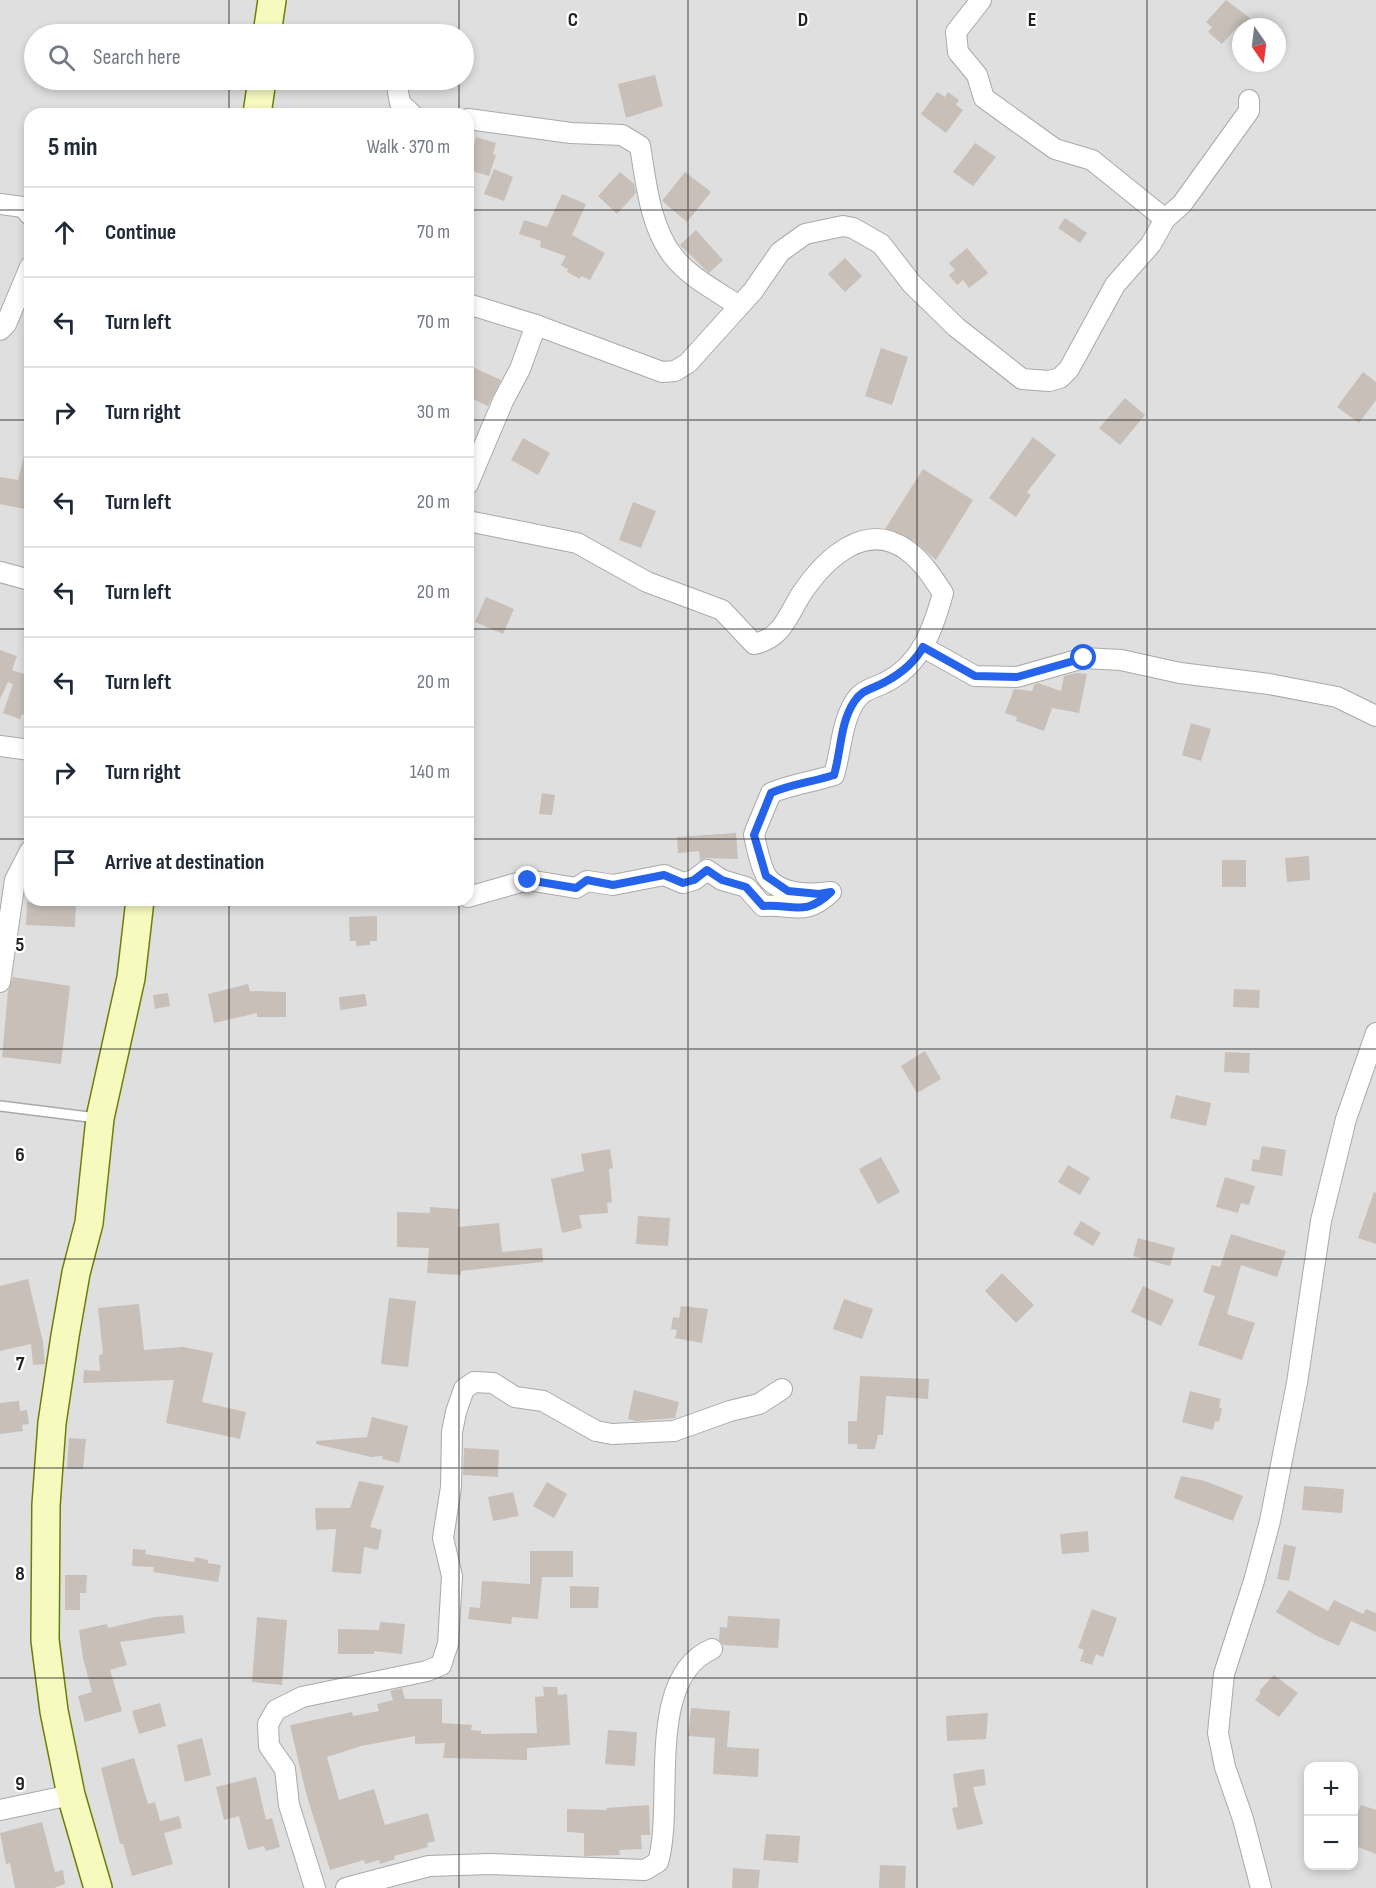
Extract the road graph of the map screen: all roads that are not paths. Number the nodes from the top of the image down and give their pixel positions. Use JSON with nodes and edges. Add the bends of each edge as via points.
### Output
{"nodes":[{"id":1,"x":272,"y":0,"type":"edge"},
{"id":2,"x":981,"y":0,"type":"edge"},
{"id":3,"x":268,"y":24,"type":"edge"},
{"id":4,"x":261,"y":90,"type":"edge"},
{"id":5,"x":398,"y":90,"type":"edge"},
{"id":6,"x":1249,"y":100,"type":"dead end"},
{"id":7,"x":258,"y":108,"type":"edge"},
{"id":8,"x":405,"y":108,"type":"edge"},
{"id":9,"x":474,"y":120,"type":"edge"},
{"id":10,"x":0,"y":204,"type":"edge"},
{"id":11,"x":24,"y":209,"type":"edge"},
{"id":12,"x":1165,"y":219,"type":"junction"},
{"id":13,"x":24,"y":281,"type":"edge"},
{"id":14,"x":474,"y":306,"type":"edge"},
{"id":15,"x":739,"y":306,"type":"junction"},
{"id":16,"x":536,"y":326,"type":"junction"},
{"id":17,"x":0,"y":330,"type":"edge"},
{"id":18,"x":474,"y":470,"type":"edge"},
{"id":19,"x":474,"y":522,"type":"edge"},
{"id":20,"x":0,"y":572,"type":"edge"},
{"id":21,"x":24,"y":578,"type":"edge"},
{"id":22,"x":923,"y":647,"type":"junction"},
{"id":23,"x":1376,"y":716,"type":"edge"},
{"id":24,"x":0,"y":746,"type":"edge"},
{"id":25,"x":24,"y":749,"type":"edge"},
{"id":26,"x":24,"y":863,"type":"edge"},
{"id":27,"x":474,"y":895,"type":"edge"},
{"id":28,"x":139,"y":906,"type":"edge"},
{"id":29,"x":0,"y":982,"type":"edge"},
{"id":30,"x":1376,"y":1033,"type":"edge"},
{"id":31,"x":0,"y":1106,"type":"edge"},
{"id":32,"x":100,"y":1118,"type":"junction"},
{"id":33,"x":782,"y":1389,"type":"dead end"},
{"id":34,"x":712,"y":1649,"type":"dead end"},
{"id":35,"x":71,"y":1795,"type":"junction"},
{"id":36,"x":0,"y":1810,"type":"edge"},
{"id":37,"x":98,"y":1888,"type":"edge"},
{"id":38,"x":315,"y":1888,"type":"edge"},
{"id":39,"x":346,"y":1888,"type":"edge"},
{"id":40,"x":1261,"y":1888,"type":"edge"}],
"edges":[{"from":1,"to":3,"type":"street"},
{"from":2,"to":12,"type":"street","via":[[956,32],[958,52],[977,75],[984,98],[1054,149],[1092,160]]},
{"from":4,"to":7,"type":"street"},
{"from":5,"to":8,"type":"street"},
{"from":6,"to":12,"type":"street","via":[[1249,111],[1182,204]]},
{"from":9,"to":15,"type":"street","via":[[571,133],[622,135],[632,140],[640,147],[660,235],[673,257]]},
{"from":10,"to":11,"type":"street"},
{"from":12,"to":15,"type":"street","via":[[1151,244],[1111,292],[1069,369],[1060,378],[1049,381],[1022,379],[956,327],[912,284],[881,244],[853,228],[826,228],[806,234],[780,252]]},
{"from":13,"to":17,"type":"street"},
{"from":14,"to":16,"type":"street"},
{"from":15,"to":16,"type":"street","via":[[688,363],[675,371],[662,372]]},
{"from":16,"to":18,"type":"street"},
{"from":19,"to":22,"type":"street","via":[[577,543],[647,582],[722,610],[754,644],[768,641],[779,631],[803,592],[838,551],[864,540],[886,541],[906,550],[925,567],[943,593],[934,626]]},
{"from":20,"to":21,"type":"street"},
{"from":22,"to":23,"type":"street","via":[[975,676],[1017,677],[1084,658],[1121,660],[1337,697]]},
{"from":22,"to":27,"type":"street","via":[[916,660],[884,683],[869,687],[854,702],[834,775],[771,793],[764,810],[754,835],[766,876],[788,891],[831,892],[817,905],[796,909],[763,906],[746,887],[722,880],[707,870],[683,883],[664,875],[613,885],[587,880],[576,888],[528,880]]},
{"from":24,"to":25,"type":"street"},
{"from":26,"to":29,"type":"street","via":[[15,880]]},
{"from":28,"to":32,"type":"street","via":[[131,978]]},
{"from":30,"to":40,"type":"street","via":[[1346,1119],[1321,1221],[1297,1383],[1270,1521],[1224,1674],[1218,1732]]},
{"from":31,"to":32,"type":"lane"},
{"from":32,"to":35,"type":"street","via":[[88,1223],[52,1423],[46,1505],[45,1640]]},
{"from":33,"to":38,"type":"street","via":[[759,1404],[674,1431],[612,1434],[596,1431],[543,1401],[515,1397],[493,1383],[474,1382],[464,1389],[452,1432],[451,1487],[443,1538],[452,1576],[448,1644],[441,1665],[302,1697],[276,1710],[268,1724],[269,1746],[285,1769],[289,1805]]},
{"from":34,"to":39,"type":"street","via":[[690,1666],[674,1697],[667,1731],[662,1794],[664,1836],[658,1862],[645,1870],[490,1864],[429,1866]]},
{"from":35,"to":36,"type":"street"},
{"from":35,"to":37,"type":"street"}]}
